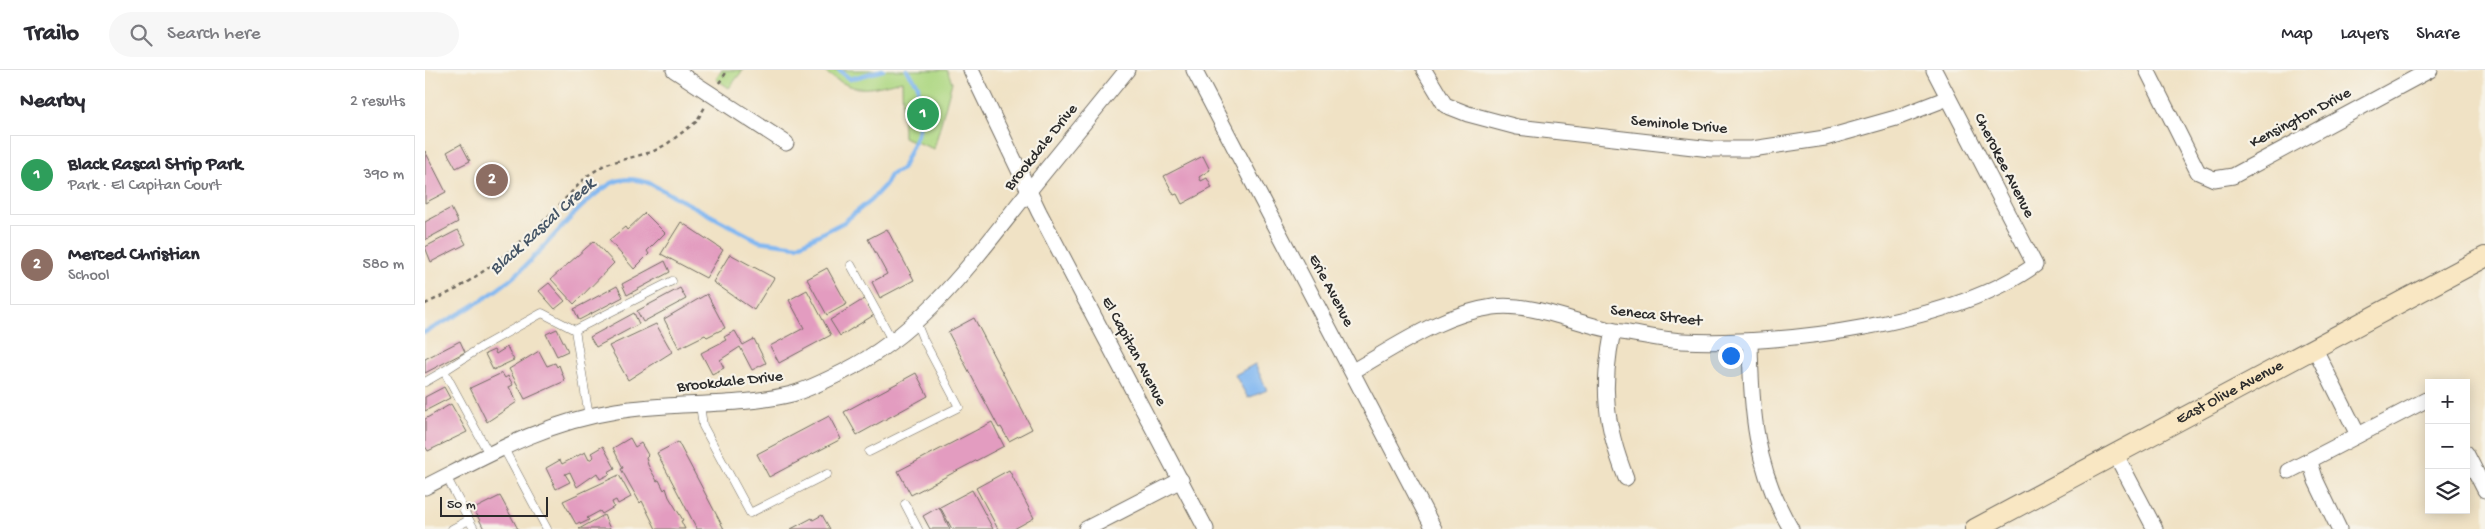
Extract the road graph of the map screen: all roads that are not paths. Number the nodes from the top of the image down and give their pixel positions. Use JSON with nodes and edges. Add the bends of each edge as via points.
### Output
{"nodes":[{"id":1,"x":674,"y":70,"type":"edge"},
{"id":2,"x":971,"y":70,"type":"edge"},
{"id":3,"x":1127,"y":70,"type":"edge"},
{"id":4,"x":1194,"y":70,"type":"edge"},
{"id":5,"x":1424,"y":70,"type":"edge"},
{"id":6,"x":1933,"y":70,"type":"edge"},
{"id":7,"x":2147,"y":70,"type":"edge"},
{"id":8,"x":2430,"y":70,"type":"edge"},
{"id":9,"x":1948,"y":98,"type":"junction"},
{"id":10,"x":786,"y":143,"type":"dead end"},
{"id":11,"x":1030,"y":191,"type":"junction"},
{"id":12,"x":2485,"y":257,"type":"edge"},
{"id":13,"x":851,"y":265,"type":"dead end"},
{"id":14,"x":2023,"y":274,"type":"joint"},
{"id":15,"x":672,"y":281,"type":"dead end"},
{"id":16,"x":916,"y":322,"type":"junction"},
{"id":17,"x":575,"y":330,"type":"junction"},
{"id":18,"x":1613,"y":331,"type":"junction"},
{"id":19,"x":1750,"y":341,"type":"junction"},
{"id":20,"x":893,"y":342,"type":"junction"},
{"id":21,"x":2315,"y":349,"type":"junction"},
{"id":22,"x":444,"y":371,"type":"junction"},
{"id":23,"x":1353,"y":371,"type":"junction"},
{"id":24,"x":425,"y":382,"type":"edge"},
{"id":25,"x":2425,"y":401,"type":"edge"},
{"id":26,"x":701,"y":405,"type":"junction"},
{"id":27,"x":589,"y":416,"type":"junction"},
{"id":28,"x":2358,"y":435,"type":"junction"},
{"id":29,"x":496,"y":450,"type":"junction"},
{"id":30,"x":869,"y":452,"type":"dead end"},
{"id":31,"x":2116,"y":455,"type":"junction"},
{"id":32,"x":2470,"y":461,"type":"edge"},
{"id":33,"x":2310,"y":462,"type":"junction"},
{"id":34,"x":2289,"y":471,"type":"dead end"},
{"id":35,"x":827,"y":474,"type":"dead end"},
{"id":36,"x":446,"y":476,"type":"junction"},
{"id":37,"x":1626,"y":478,"type":"dead end"},
{"id":38,"x":1181,"y":480,"type":"junction"},
{"id":39,"x":425,"y":487,"type":"edge"},
{"id":40,"x":2485,"y":490,"type":"edge"},
{"id":41,"x":905,"y":504,"type":"dead end"},
{"id":42,"x":469,"y":520,"type":"junction"},
{"id":43,"x":452,"y":529,"type":"edge"},
{"id":44,"x":474,"y":529,"type":"edge"},
{"id":45,"x":547,"y":529,"type":"edge"},
{"id":46,"x":918,"y":529,"type":"edge"},
{"id":47,"x":1086,"y":529,"type":"edge"},
{"id":48,"x":1206,"y":529,"type":"edge"},
{"id":49,"x":1434,"y":529,"type":"edge"},
{"id":50,"x":1791,"y":529,"type":"edge"},
{"id":51,"x":1975,"y":529,"type":"edge"},
{"id":52,"x":2155,"y":529,"type":"edge"},
{"id":53,"x":2339,"y":529,"type":"edge"}],
"edges":[{"from":1,"to":10,"type":"street"},
{"from":2,"to":11,"type":"street","name":"El Capitan Avenue"},
{"from":3,"to":11,"type":"street","name":"Brookdale Drive"},
{"from":4,"to":23,"type":"street","name":"Erie Avenue"},
{"from":5,"to":9,"type":"street","name":"Seminole Drive","via":[[1445,105],[1517,127],[1711,149],[1752,149],[1825,138],[1896,118]]},
{"from":6,"to":9,"type":"street","name":"Cherokee Avenue"},
{"from":7,"to":8,"type":"street","name":"Kensington Drive","via":[[2198,172],[2214,179],[2233,176]]},
{"from":9,"to":14,"type":"street","name":"Cherokee Avenue","via":[[2035,265]]},
{"from":11,"to":16,"type":"street","name":"Brookdale Drive","via":[[975,259]]},
{"from":11,"to":38,"type":"street","name":"El Capitan Avenue"},
{"from":12,"to":21,"type":"main road","name":"East Olive Avenue"},
{"from":13,"to":20,"type":"lane"},
{"from":14,"to":19,"type":"street","name":"Seneca Street","via":[[1962,301],[1918,315],[1814,336]]},
{"from":15,"to":17,"type":"lane"},
{"from":16,"to":20,"type":"street","name":"Brookdale Drive"},
{"from":16,"to":30,"type":"lane","via":[[959,407]]},
{"from":17,"to":22,"type":"lane","via":[[542,313]]},
{"from":17,"to":27,"type":"lane"},
{"from":18,"to":19,"type":"street","name":"Seneca Street","via":[[1680,341]]},
{"from":18,"to":23,"type":"street","name":"Seneca Street","via":[[1545,312],[1495,307],[1471,311],[1439,323]]},
{"from":18,"to":37,"type":"street","via":[[1605,390],[1610,430]]},
{"from":19,"to":50,"type":"street","via":[[1750,391],[1755,434],[1769,484]]},
{"from":20,"to":26,"type":"street","name":"Brookdale Drive","via":[[830,379],[793,394]]},
{"from":21,"to":28,"type":"street"},
{"from":21,"to":31,"type":"main road","name":"East Olive Avenue"},
{"from":22,"to":24,"type":"lane"},
{"from":22,"to":29,"type":"lane"},
{"from":23,"to":49,"type":"street","name":"Erie Avenue"},
{"from":25,"to":28,"type":"street"},
{"from":26,"to":27,"type":"street","name":"Brookdale Drive","via":[[617,410]]},
{"from":26,"to":35,"type":"lane","via":[[703,426],[750,513]]},
{"from":27,"to":29,"type":"street","name":"Brookdale Drive","via":[[565,421]]},
{"from":28,"to":33,"type":"street"},
{"from":29,"to":36,"type":"street","name":"Brookdale Drive"},
{"from":29,"to":45,"type":"lane"},
{"from":31,"to":51,"type":"main road","name":"East Olive Avenue"},
{"from":31,"to":52,"type":"street"},
{"from":32,"to":40,"type":"street"},
{"from":33,"to":34,"type":"street"},
{"from":33,"to":53,"type":"street"},
{"from":36,"to":39,"type":"street","name":"Brookdale Drive"},
{"from":36,"to":42,"type":"lane"},
{"from":38,"to":47,"type":"street"},
{"from":38,"to":48,"type":"street","name":"El Capitan Avenue"},
{"from":41,"to":46,"type":"lane"},
{"from":42,"to":43,"type":"lane"},
{"from":42,"to":44,"type":"lane"}]}
